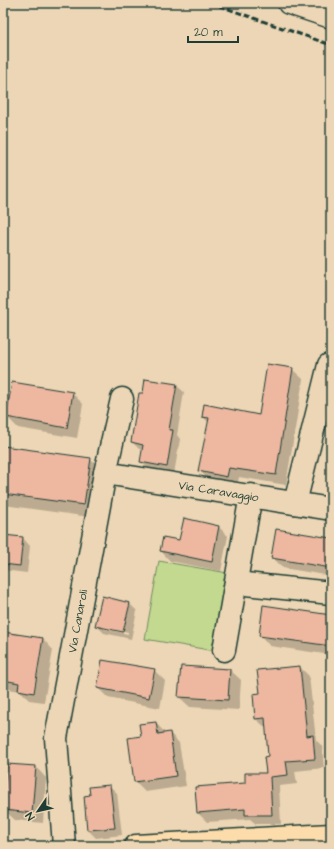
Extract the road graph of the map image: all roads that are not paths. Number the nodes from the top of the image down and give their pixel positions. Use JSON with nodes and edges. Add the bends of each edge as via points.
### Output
{"nodes":[{"id":1,"x":289,"y":3,"type":"edge"},
{"id":2,"x":331,"y":17,"type":"edge"},
{"id":3,"x":329,"y":365,"type":"dead end"},
{"id":4,"x":122,"y":399,"type":"dead end"},
{"id":5,"x":106,"y":473,"type":"junction"},
{"id":6,"x":251,"y":495,"type":"junction"},
{"id":7,"x":295,"y":503,"type":"junction"},
{"id":8,"x":331,"y":509,"type":"edge"},
{"id":9,"x":236,"y":584,"type":"junction"},
{"id":10,"x":331,"y":593,"type":"edge"},
{"id":11,"x":224,"y":650,"type":"dead end"},
{"id":12,"x":331,"y":835,"type":"edge"},
{"id":13,"x":64,"y":846,"type":"edge"},
{"id":14,"x":136,"y":846,"type":"edge"}],
"edges":[{"from":1,"to":2,"type":"street"},
{"from":3,"to":7,"type":"street"},
{"from":4,"to":5,"type":"street","name":"Via Canaroli"},
{"from":5,"to":6,"type":"street","name":"Via Caravaggio"},
{"from":5,"to":13,"type":"street","name":"Via Canaroli","via":[[56,738]]},
{"from":6,"to":7,"type":"street","name":"Via Caravaggio"},
{"from":6,"to":9,"type":"street"},
{"from":7,"to":8,"type":"street","name":"Via Caravaggio"},
{"from":9,"to":10,"type":"street"},
{"from":9,"to":11,"type":"street"},
{"from":12,"to":14,"type":"main road"}]}
